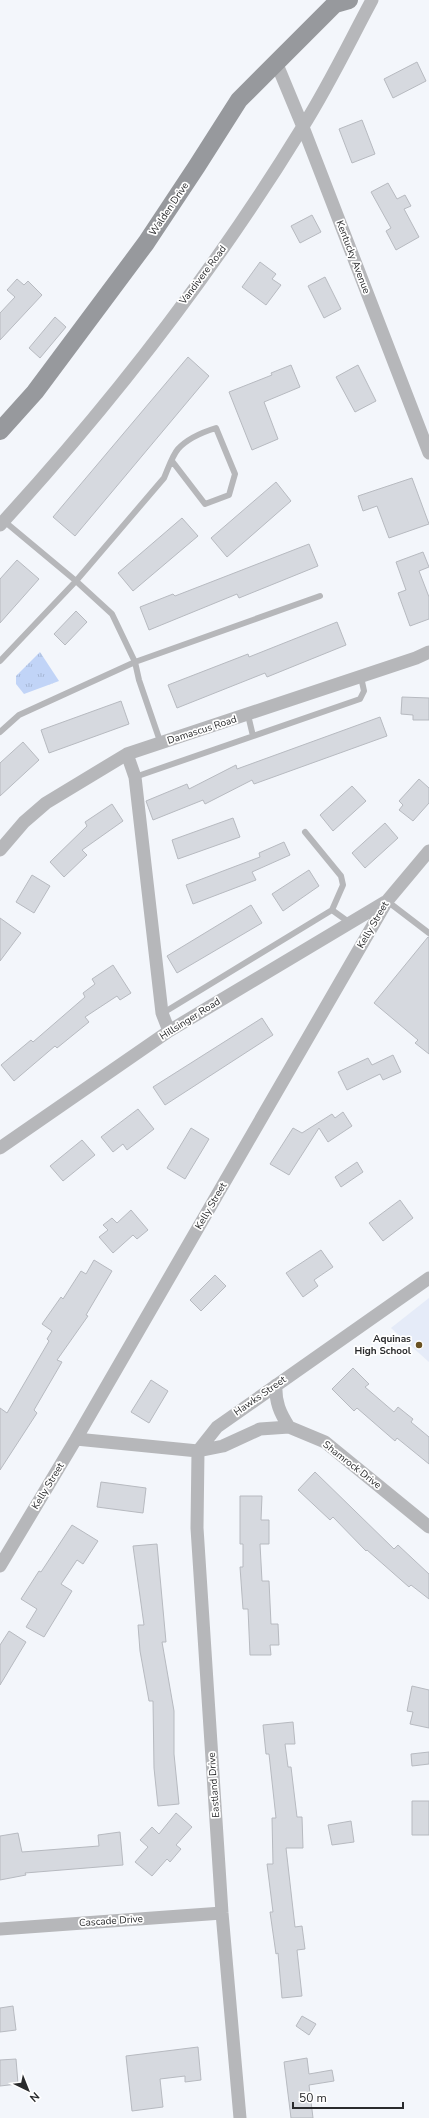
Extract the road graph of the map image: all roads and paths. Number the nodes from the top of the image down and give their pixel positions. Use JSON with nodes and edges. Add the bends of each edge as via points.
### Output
{"nodes":[{"id":1,"x":349,"y":0,"type":"edge"},
{"id":2,"x":372,"y":0,"type":"edge"},
{"id":3,"x":276,"y":62,"type":"junction"},
{"id":4,"x":303,"y":127,"type":"junction"},
{"id":5,"x":0,"y":431,"type":"edge"},
{"id":6,"x":429,"y":453,"type":"edge"},
{"id":7,"x":172,"y":461,"type":"junction"},
{"id":8,"x":2,"y":523,"type":"edge"},
{"id":9,"x":76,"y":581,"type":"junction"},
{"id":10,"x":320,"y":596,"type":"dead end"},
{"id":11,"x":429,"y":652,"type":"edge"},
{"id":12,"x":0,"y":661,"type":"edge"},
{"id":13,"x":135,"y":662,"type":"junction"},
{"id":14,"x":361,"y":677,"type":"junction"},
{"id":15,"x":248,"y":715,"type":"junction"},
{"id":16,"x":0,"y":732,"type":"edge"},
{"id":17,"x":254,"y":736,"type":"junction"},
{"id":18,"x":161,"y":744,"type":"junction"},
{"id":19,"x":127,"y":754,"type":"junction"},
{"id":20,"x":135,"y":777,"type":"junction"},
{"id":21,"x":304,"y":832,"type":"dead end"},
{"id":22,"x":0,"y":850,"type":"edge"},
{"id":23,"x":429,"y":853,"type":"edge"},
{"id":24,"x":387,"y":901,"type":"junction"},
{"id":25,"x":332,"y":910,"type":"junction"},
{"id":26,"x":350,"y":922,"type":"junction"},
{"id":27,"x":429,"y":933,"type":"edge"},
{"id":28,"x":162,"y":1013,"type":"junction"},
{"id":29,"x":169,"y":1031,"type":"junction"},
{"id":30,"x":0,"y":1148,"type":"edge"},
{"id":31,"x":429,"y":1278,"type":"edge"},
{"id":32,"x":276,"y":1385,"type":"junction"},
{"id":33,"x":289,"y":1427,"type":"junction"},
{"id":34,"x":76,"y":1439,"type":"junction"},
{"id":35,"x":198,"y":1451,"type":"junction"},
{"id":36,"x":429,"y":1526,"type":"edge"},
{"id":37,"x":0,"y":1566,"type":"edge"},
{"id":38,"x":222,"y":1913,"type":"junction"},
{"id":39,"x":0,"y":1929,"type":"edge"},
{"id":40,"x":240,"y":2118,"type":"edge"}],
"edges":[{"from":1,"to":3,"type":"street","name":"Walden Drive","via":[[335,4]]},
{"from":2,"to":4,"type":"street","name":"Vandivere Road"},
{"from":3,"to":4,"type":"street","name":"Kentucky Avenue"},
{"from":3,"to":5,"type":"street","name":"Walden Drive","via":[[238,100],[146,243],[35,392]]},
{"from":4,"to":6,"type":"street","name":"Kentucky Avenue"},
{"from":4,"to":8,"type":"street","name":"Vandivere Road","via":[[232,237],[117,390]]},
{"from":7,"to":7,"type":"lane","via":[[205,504],[229,495],[235,474],[216,428],[201,433],[177,450]]},
{"from":7,"to":9,"type":"lane","via":[[164,478]]},
{"from":8,"to":9,"type":"lane"},
{"from":9,"to":12,"type":"lane"},
{"from":9,"to":13,"type":"lane","via":[[112,614]]},
{"from":10,"to":13,"type":"lane"},
{"from":11,"to":14,"type":"street","name":"Damascus Road"},
{"from":13,"to":16,"type":"lane","via":[[19,715]]},
{"from":13,"to":18,"type":"lane"},
{"from":14,"to":15,"type":"street","name":"Damascus Road"},
{"from":14,"to":17,"type":"lane","via":[[364,691],[360,699]]},
{"from":15,"to":17,"type":"lane"},
{"from":15,"to":18,"type":"street","name":"Damascus Road"},
{"from":17,"to":20,"type":"lane"},
{"from":18,"to":19,"type":"street","name":"Damascus Road"},
{"from":19,"to":20,"type":"street"},
{"from":19,"to":22,"type":"street","name":"Damascus Road","via":[[46,803],[24,822]]},
{"from":20,"to":28,"type":"street"},
{"from":21,"to":25,"type":"lane","via":[[340,876],[343,885]]},
{"from":23,"to":24,"type":"street","name":"Kelly Street"},
{"from":24,"to":26,"type":"street","name":"Hillsinger Road"},
{"from":24,"to":27,"type":"lane"},
{"from":24,"to":34,"type":"street","name":"Kelly Street"},
{"from":25,"to":26,"type":"lane"},
{"from":25,"to":28,"type":"lane"},
{"from":26,"to":29,"type":"street","name":"Hillsinger Road"},
{"from":28,"to":29,"type":"street"},
{"from":29,"to":30,"type":"street","name":"Hillsinger Road"},
{"from":31,"to":32,"type":"street","name":"Hawks Street"},
{"from":32,"to":33,"type":"street","via":[[281,1415]]},
{"from":32,"to":35,"type":"street","name":"Hawks Street","via":[[217,1427]]},
{"from":33,"to":35,"type":"street","name":"Shamrock Drive","via":[[260,1429],[223,1446]]},
{"from":33,"to":36,"type":"street","name":"Shamrock Drive","via":[[324,1442]]},
{"from":34,"to":35,"type":"street"},
{"from":34,"to":37,"type":"street","name":"Kelly Street"},
{"from":35,"to":38,"type":"street","name":"Eastland Drive","via":[[197,1528]]},
{"from":38,"to":39,"type":"street","name":"Cascade Drive"},
{"from":38,"to":40,"type":"street","name":"Eastland Drive"}]}
